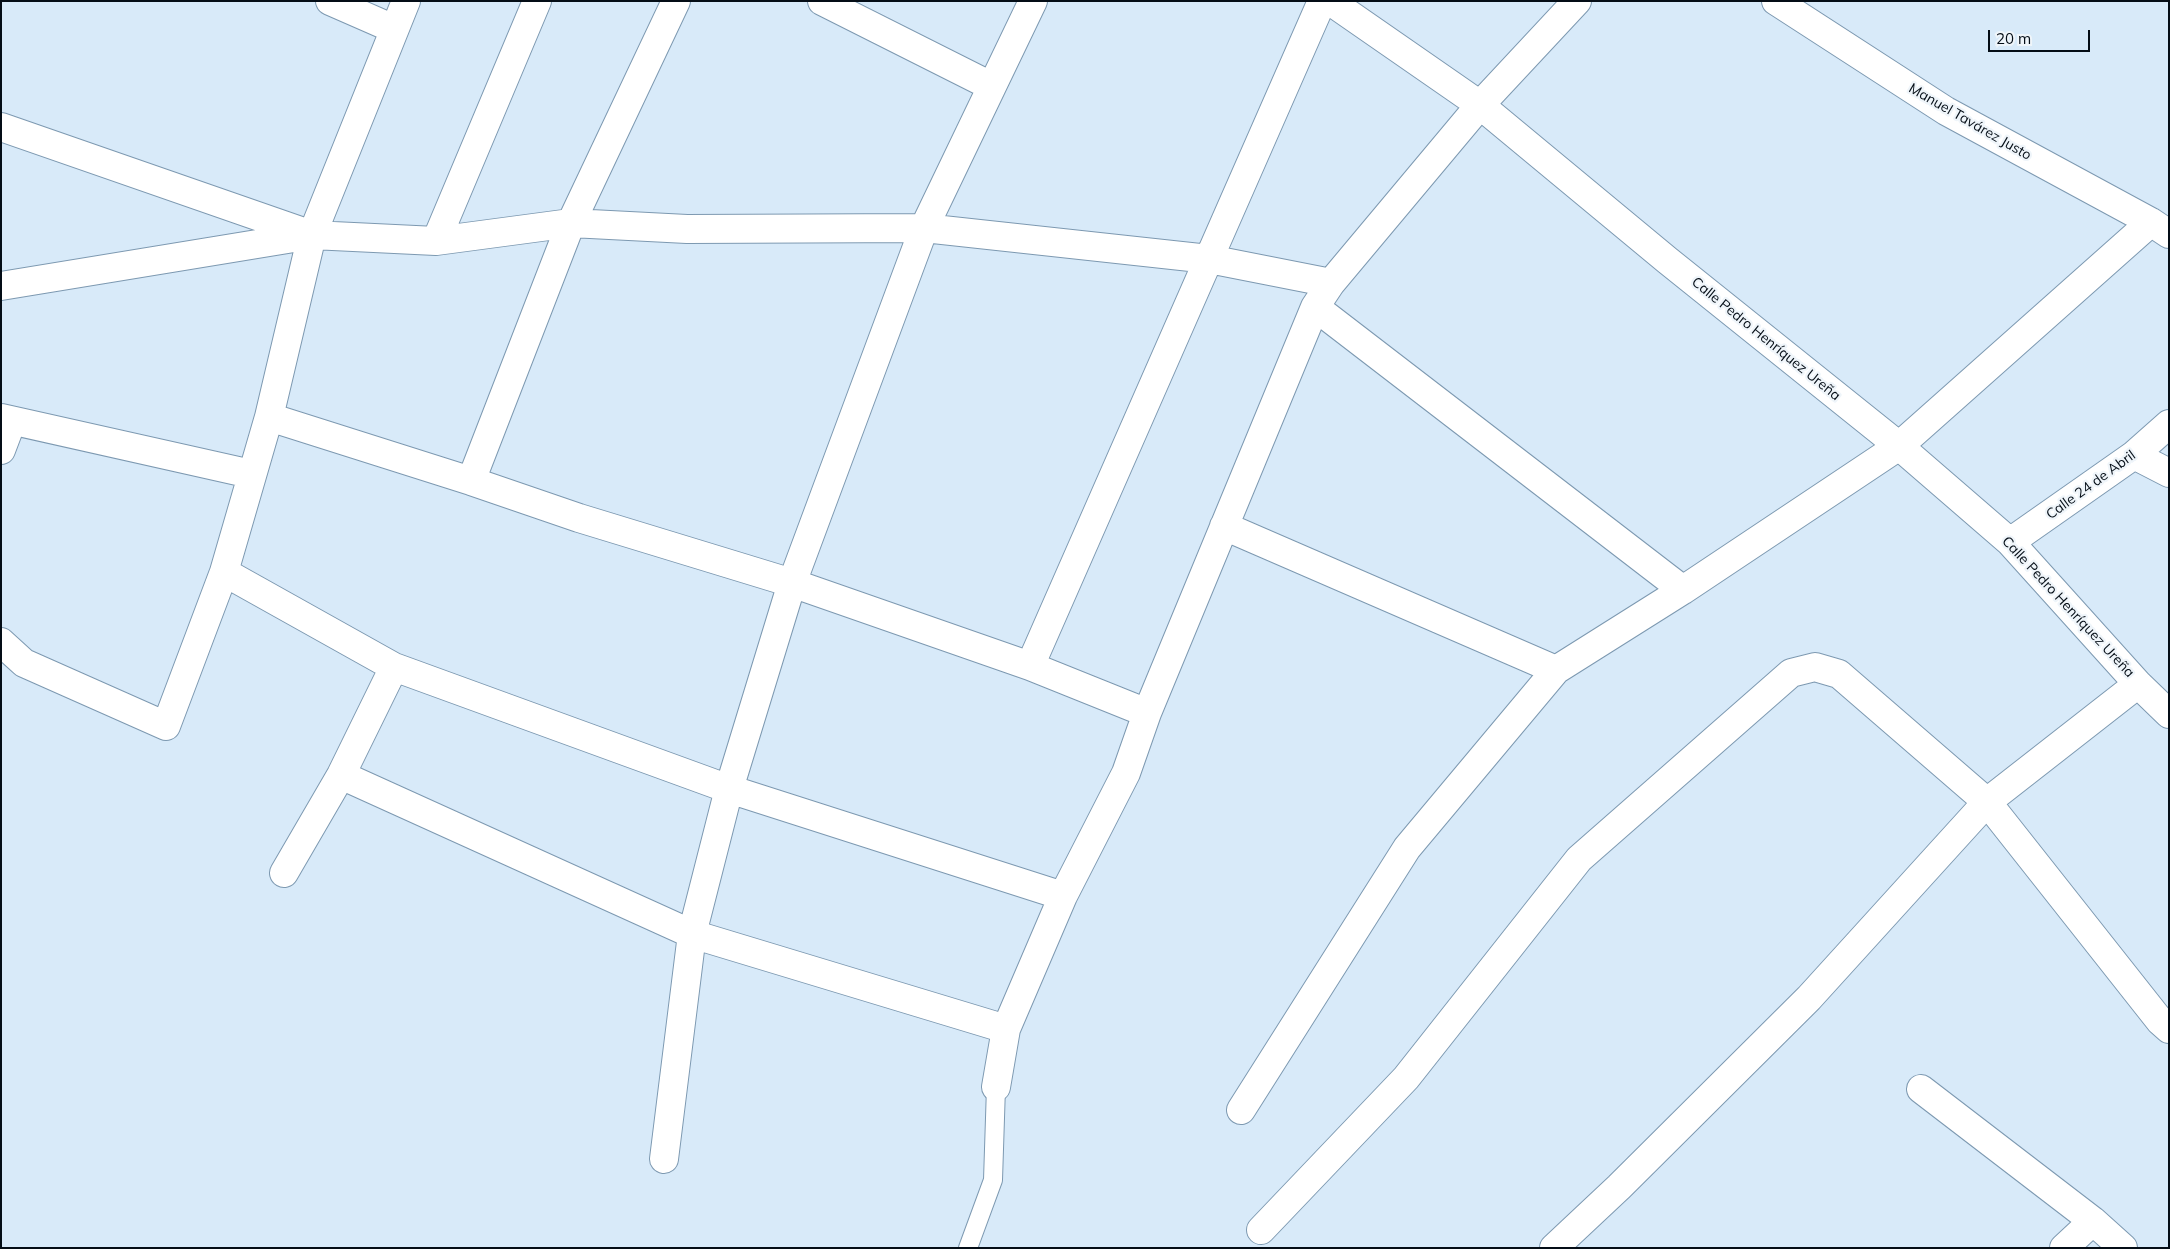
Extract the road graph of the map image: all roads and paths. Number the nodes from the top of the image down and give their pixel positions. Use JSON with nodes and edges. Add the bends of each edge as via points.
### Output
{"nodes":[{"id":1,"x":330,"y":1,"type":"edge"},
{"id":2,"x":406,"y":1,"type":"edge"},
{"id":3,"x":537,"y":1,"type":"edge"},
{"id":4,"x":676,"y":1,"type":"edge"},
{"id":5,"x":822,"y":1,"type":"edge"},
{"id":6,"x":1033,"y":1,"type":"edge"},
{"id":7,"x":1322,"y":1,"type":"edge"},
{"id":8,"x":1330,"y":1,"type":"edge"},
{"id":9,"x":1577,"y":1,"type":"edge"},
{"id":10,"x":1776,"y":1,"type":"edge"},
{"id":11,"x":394,"y":29,"type":"junction"},
{"id":12,"x":991,"y":86,"type":"junction"},
{"id":13,"x":1480,"y":105,"type":"junction"},
{"id":14,"x":1,"y":127,"type":"edge"},
{"id":15,"x":571,"y":223,"type":"junction"},
{"id":16,"x":924,"y":228,"type":"junction"},
{"id":17,"x":2160,"y":228,"type":"edge"},
{"id":18,"x":312,"y":235,"type":"junction"},
{"id":19,"x":436,"y":241,"type":"junction"},
{"id":20,"x":1209,"y":259,"type":"junction"},
{"id":21,"x":1331,"y":283,"type":"junction"},
{"id":22,"x":1,"y":286,"type":"edge"},
{"id":23,"x":1316,"y":307,"type":"junction"},
{"id":24,"x":269,"y":417,"type":"junction"},
{"id":25,"x":7,"y":420,"type":"edge"},
{"id":26,"x":2169,"y":424,"type":"edge"},
{"id":27,"x":1899,"y":446,"type":"junction"},
{"id":28,"x":1,"y":450,"type":"edge"},
{"id":29,"x":2134,"y":455,"type":"junction"},
{"id":30,"x":2169,"y":473,"type":"edge"},
{"id":31,"x":251,"y":474,"type":"junction"},
{"id":32,"x":471,"y":481,"type":"junction"},
{"id":33,"x":1224,"y":526,"type":"junction"},
{"id":34,"x":2010,"y":542,"type":"junction"},
{"id":35,"x":224,"y":572,"type":"junction"},
{"id":36,"x":792,"y":584,"type":"junction"},
{"id":37,"x":1683,"y":590,"type":"junction"},
{"id":38,"x":1,"y":642,"type":"edge"},
{"id":39,"x":1030,"y":666,"type":"junction"},
{"id":40,"x":394,"y":667,"type":"junction"},
{"id":41,"x":1556,"y":670,"type":"junction"},
{"id":42,"x":2138,"y":684,"type":"junction"},
{"id":43,"x":1147,"y":713,"type":"junction"},
{"id":44,"x":2169,"y":714,"type":"edge"},
{"id":45,"x":342,"y":774,"type":"junction"},
{"id":46,"x":729,"y":789,"type":"junction"},
{"id":47,"x":1987,"y":802,"type":"junction"},
{"id":48,"x":284,"y":873,"type":"dead end"},
{"id":49,"x":1063,"y":896,"type":"junction"},
{"id":50,"x":692,"y":934,"type":"junction"},
{"id":51,"x":1006,"y":1029,"type":"junction"},
{"id":52,"x":2169,"y":1029,"type":"edge"},
{"id":53,"x":996,"y":1087,"type":"joint"},
{"id":54,"x":1920,"y":1089,"type":"dead end"},
{"id":55,"x":1241,"y":1110,"type":"dead end"},
{"id":56,"x":664,"y":1159,"type":"dead end"},
{"id":57,"x":2093,"y":1221,"type":"junction"},
{"id":58,"x":1261,"y":1230,"type":"dead end"},
{"id":59,"x":968,"y":1248,"type":"edge"},
{"id":60,"x":1554,"y":1248,"type":"edge"},
{"id":61,"x":2064,"y":1248,"type":"edge"},
{"id":62,"x":2123,"y":1248,"type":"edge"}],
"edges":[{"from":1,"to":11,"type":"street"},
{"from":2,"to":11,"type":"street"},
{"from":3,"to":19,"type":"street"},
{"from":4,"to":15,"type":"street"},
{"from":5,"to":12,"type":"street"},
{"from":6,"to":12,"type":"street"},
{"from":7,"to":20,"type":"street"},
{"from":8,"to":13,"type":"street","name":"Calle Pedro Henríquez Ureña"},
{"from":9,"to":13,"type":"street"},
{"from":10,"to":17,"type":"street","name":"Manuel Tavárez Justo","via":[[1946,111]]},
{"from":11,"to":18,"type":"street"},
{"from":12,"to":16,"type":"street"},
{"from":13,"to":21,"type":"street"},
{"from":13,"to":27,"type":"street","name":"Calle Pedro Henríquez Ureña","via":[[1666,260]]},
{"from":14,"to":18,"type":"street"},
{"from":15,"to":16,"type":"street","via":[[687,229]]},
{"from":15,"to":19,"type":"street"},
{"from":15,"to":32,"type":"street"},
{"from":16,"to":20,"type":"street"},
{"from":16,"to":36,"type":"street"},
{"from":17,"to":27,"type":"street"},
{"from":18,"to":19,"type":"street"},
{"from":18,"to":22,"type":"street"},
{"from":18,"to":24,"type":"street"},
{"from":20,"to":21,"type":"street"},
{"from":20,"to":39,"type":"street"},
{"from":21,"to":23,"type":"street"},
{"from":23,"to":33,"type":"street"},
{"from":23,"to":37,"type":"street"},
{"from":24,"to":31,"type":"street"},
{"from":24,"to":32,"type":"street"},
{"from":25,"to":28,"type":"street"},
{"from":25,"to":31,"type":"street"},
{"from":26,"to":29,"type":"street","name":"Calle 24 de Abril"},
{"from":27,"to":34,"type":"street","name":"Calle Pedro Henríquez Ureña"},
{"from":27,"to":37,"type":"street"},
{"from":29,"to":30,"type":"street"},
{"from":29,"to":34,"type":"street","name":"Calle 24 de Abril"},
{"from":31,"to":35,"type":"street"},
{"from":32,"to":36,"type":"street"},
{"from":33,"to":41,"type":"street"},
{"from":33,"to":43,"type":"street"},
{"from":34,"to":42,"type":"street","name":"Calle Pedro Henríquez Ureña"},
{"from":35,"to":38,"type":"street","via":[[166,726],[24,663]]},
{"from":35,"to":40,"type":"street"},
{"from":36,"to":39,"type":"street"},
{"from":36,"to":46,"type":"street"},
{"from":37,"to":41,"type":"street"},
{"from":39,"to":43,"type":"street"},
{"from":40,"to":45,"type":"street"},
{"from":40,"to":46,"type":"street"},
{"from":41,"to":55,"type":"street","via":[[1407,848]]},
{"from":42,"to":44,"type":"street","name":"Calle Pedro Henríquez Ureña"},
{"from":42,"to":47,"type":"street"},
{"from":43,"to":49,"type":"street","via":[[1126,773]]},
{"from":45,"to":48,"type":"street"},
{"from":45,"to":50,"type":"street"},
{"from":46,"to":49,"type":"street"},
{"from":46,"to":50,"type":"street"},
{"from":47,"to":52,"type":"street"},
{"from":47,"to":58,"type":"street","via":[[1839,674],[1815,667],[1791,673],[1579,860],[1406,1078]]},
{"from":47,"to":60,"type":"street","via":[[1809,998]]},
{"from":49,"to":51,"type":"street"},
{"from":50,"to":51,"type":"street"},
{"from":50,"to":56,"type":"street"},
{"from":51,"to":53,"type":"street"},
{"from":53,"to":59,"type":"lane","via":[[993,1180]]},
{"from":54,"to":57,"type":"street"},
{"from":57,"to":61,"type":"street"},
{"from":57,"to":62,"type":"street"}]}
